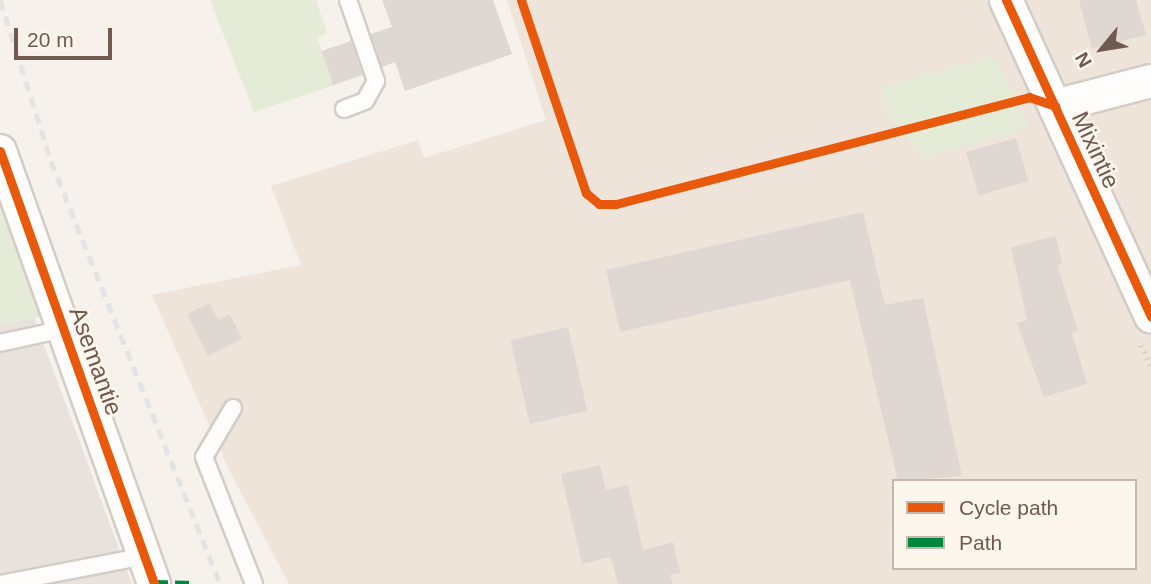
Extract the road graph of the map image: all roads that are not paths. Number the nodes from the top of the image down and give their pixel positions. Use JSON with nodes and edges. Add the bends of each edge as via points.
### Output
{"nodes":[{"id":1,"x":348,"y":0,"type":"edge"},
{"id":2,"x":1006,"y":0,"type":"edge"},
{"id":3,"x":1151,"y":81,"type":"edge"},
{"id":4,"x":1055,"y":106,"type":"junction"},
{"id":5,"x":344,"y":109,"type":"dead end"},
{"id":6,"x":0,"y":151,"type":"edge"},
{"id":7,"x":1151,"y":316,"type":"edge"},
{"id":8,"x":64,"y":329,"type":"junction"},
{"id":9,"x":0,"y":343,"type":"edge"},
{"id":10,"x":233,"y":408,"type":"dead end"},
{"id":11,"x":150,"y":570,"type":"edge"},
{"id":12,"x":0,"y":584,"type":"edge"},
{"id":13,"x":254,"y":584,"type":"edge"}],
"edges":[{"from":1,"to":5,"type":"lane","via":[[376,81],[365,101]]},
{"from":2,"to":4,"type":"street","name":"Mixintie"},
{"from":3,"to":4,"type":"street"},
{"from":4,"to":7,"type":"street","name":"Mixintie"},
{"from":6,"to":8,"type":"street","name":"Asemantie"},
{"from":8,"to":9,"type":"lane"},
{"from":8,"to":11,"type":"street","name":"Asemantie"},
{"from":10,"to":13,"type":"lane","via":[[204,457]]},
{"from":11,"to":12,"type":"lane"}]}
